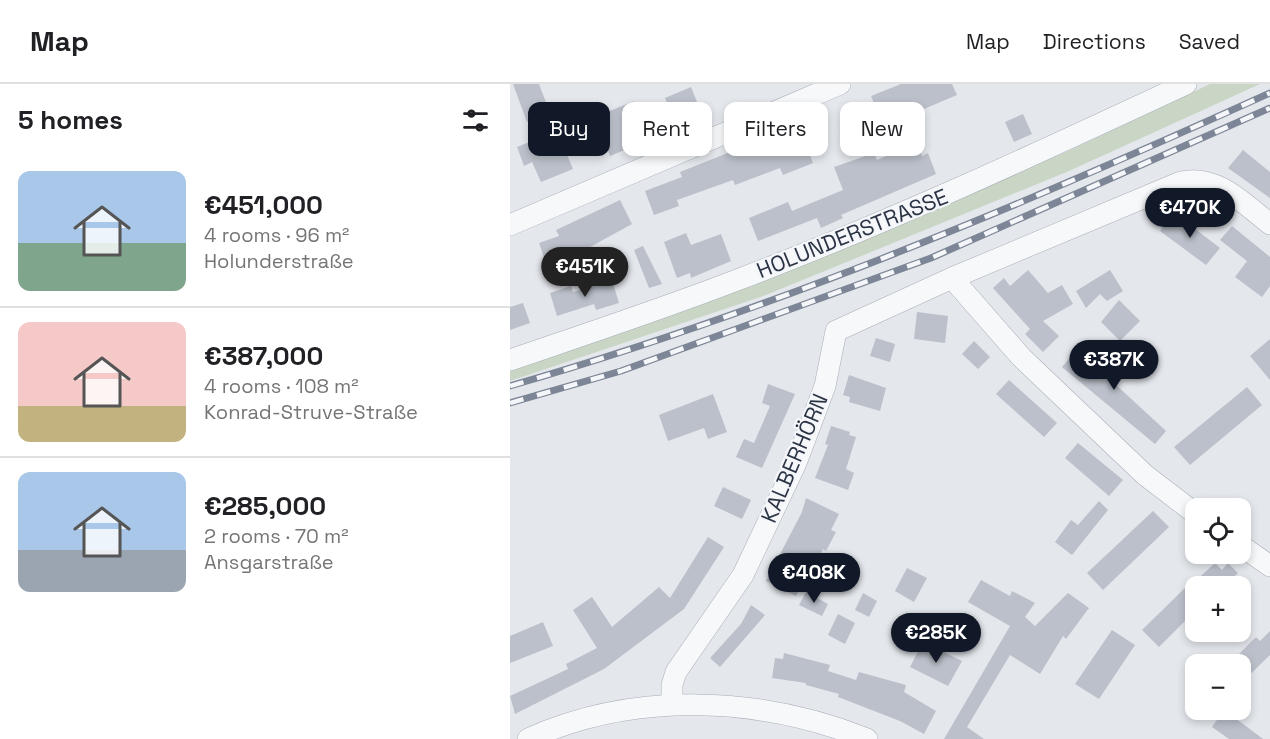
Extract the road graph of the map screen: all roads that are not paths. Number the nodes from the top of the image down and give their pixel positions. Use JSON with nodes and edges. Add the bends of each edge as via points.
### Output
{"nodes":[{"id":1,"x":840,"y":84,"type":"edge"},
{"id":2,"x":1186,"y":84,"type":"edge"},
{"id":3,"x":1270,"y":224,"type":"edge"},
{"id":4,"x":510,"y":225,"type":"edge"},
{"id":5,"x":952,"y":278,"type":"junction"},
{"id":6,"x":510,"y":360,"type":"edge"},
{"id":7,"x":1185,"y":506,"type":"edge"},
{"id":8,"x":1251,"y":553,"type":"edge"},
{"id":9,"x":1270,"y":566,"type":"edge"},
{"id":10,"x":672,"y":704,"type":"junction"},
{"id":11,"x":528,"y":739,"type":"edge"},
{"id":12,"x":867,"y":739,"type":"edge"}],
"edges":[{"from":1,"to":4,"type":"street"},
{"from":2,"to":6,"type":"street","name":"HOLUNDERSTRASSE","via":[[963,188],[736,281]]},
{"from":3,"to":5,"type":"street","via":[[1218,184],[1196,179]]},
{"from":5,"to":7,"type":"street","via":[[1021,357],[1145,475]]},
{"from":5,"to":10,"type":"street","name":"KALBERHÖRN","via":[[836,331],[825,386],[796,463],[743,575],[676,672]]},
{"from":8,"to":9,"type":"street"},
{"from":10,"to":11,"type":"street","via":[[605,714]]},
{"from":10,"to":12,"type":"street","via":[[744,707],[806,718]]}]}
